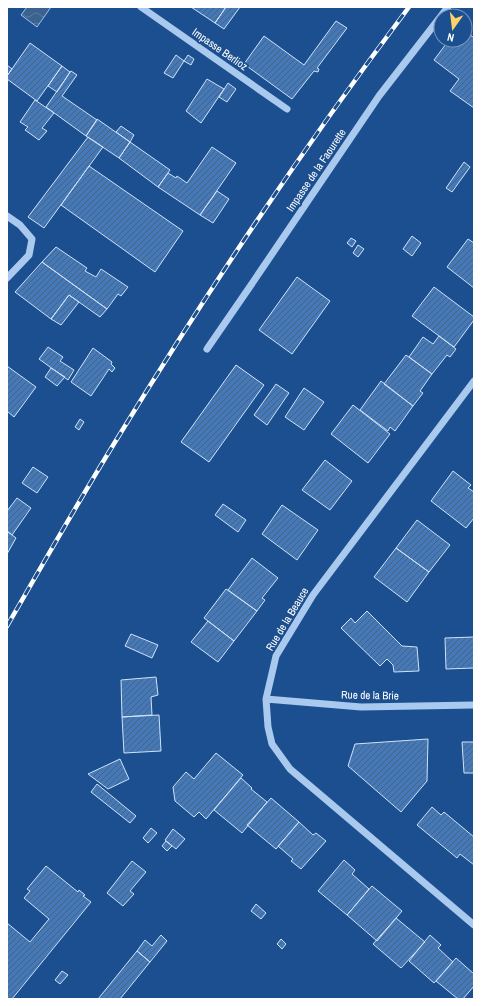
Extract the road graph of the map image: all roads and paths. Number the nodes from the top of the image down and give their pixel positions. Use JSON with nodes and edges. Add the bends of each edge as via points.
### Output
{"nodes":[{"id":1,"x":141,"y":7,"type":"edge"},
{"id":2,"x":448,"y":7,"type":"edge"},
{"id":3,"x":287,"y":109,"type":"dead end"},
{"id":4,"x":7,"y":216,"type":"edge"},
{"id":5,"x":7,"y":278,"type":"edge"},
{"id":6,"x":207,"y":349,"type":"dead end"},
{"id":7,"x":474,"y":381,"type":"edge"},
{"id":8,"x":266,"y":699,"type":"junction"},
{"id":9,"x":474,"y":704,"type":"edge"},
{"id":10,"x":474,"y":925,"type":"edge"}],
"edges":[{"from":1,"to":3,"type":"street","name":"Impasse Berlioz"},
{"from":2,"to":6,"type":"street","name":"Impasse de la Faourette","via":[[379,96]]},
{"from":4,"to":5,"type":"street","via":[[20,225],[32,239],[29,255]]},
{"from":7,"to":8,"type":"street","name":"Rue de la Beauce","via":[[313,595],[276,656]]},
{"from":8,"to":9,"type":"street","name":"Rue de la Brie","via":[[361,708]]},
{"from":8,"to":10,"type":"street","name":"Rue de la Beauce","via":[[272,744],[290,769]]}]}
